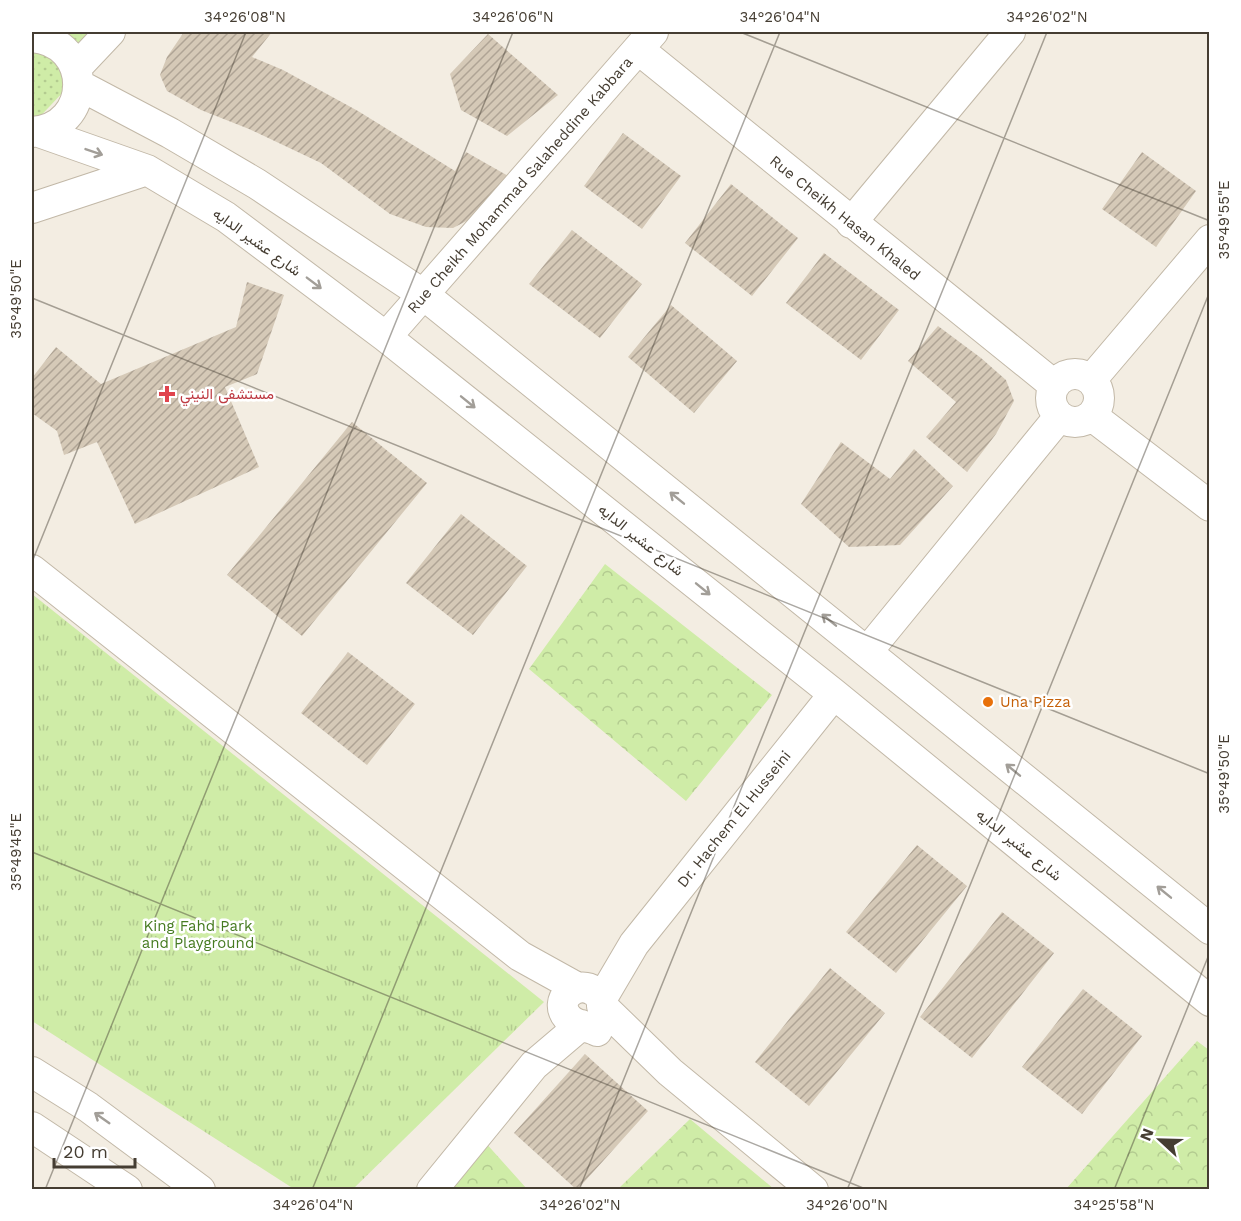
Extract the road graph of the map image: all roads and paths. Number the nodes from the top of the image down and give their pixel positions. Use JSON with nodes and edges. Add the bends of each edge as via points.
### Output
{"nodes":[{"id":1,"x":110,"y":32,"type":"edge"},
{"id":2,"x":1010,"y":32,"type":"edge"},
{"id":3,"x":32,"y":37,"type":"edge"},
{"id":4,"x":645,"y":40,"type":"edge"},
{"id":5,"x":77,"y":76,"type":"junction"},
{"id":6,"x":35,"y":132,"type":"edge"},
{"id":7,"x":147,"y":170,"type":"junction"},
{"id":8,"x":32,"y":208,"type":"edge"},
{"id":9,"x":851,"y":223,"type":"junction"},
{"id":10,"x":1209,"y":240,"type":"edge"},
{"id":11,"x":424,"y":295,"type":"junction"},
{"id":12,"x":386,"y":337,"type":"junction"},
{"id":13,"x":1091,"y":380,"type":"junction"},
{"id":14,"x":1054,"y":385,"type":"junction"},
{"id":15,"x":1092,"y":416,"type":"junction"},
{"id":16,"x":1059,"y":417,"type":"junction"},
{"id":17,"x":1209,"y":506,"type":"edge"},
{"id":18,"x":32,"y":570,"type":"edge"},
{"id":19,"x":867,"y":651,"type":"junction"},
{"id":20,"x":834,"y":694,"type":"junction"},
{"id":21,"x":1209,"y":929,"type":"edge"},
{"id":22,"x":1209,"y":1001,"type":"edge"},
{"id":23,"x":582,"y":1005,"type":"junction"},
{"id":24,"x":32,"y":1072,"type":"edge"},
{"id":25,"x":32,"y":1127,"type":"edge"},
{"id":26,"x":127,"y":1190,"type":"edge"},
{"id":27,"x":200,"y":1190,"type":"edge"},
{"id":28,"x":432,"y":1190,"type":"edge"},
{"id":29,"x":813,"y":1190,"type":"edge"}],
"edges":[{"from":1,"to":5,"type":"street"},
{"from":2,"to":9,"type":"street"},
{"from":3,"to":5,"type":"street","via":[[56,44],[68,54]]},
{"from":4,"to":9,"type":"street","name":"Rue Cheikh Hasan Khaled"},
{"from":4,"to":11,"type":"street","name":"Rue Cheikh Mohammad Salaheddine Kabbara"},
{"from":5,"to":6,"type":"street","via":[[74,104],[63,120],[52,128]]},
{"from":5,"to":11,"type":"street","via":[[257,184]]},
{"from":6,"to":7,"type":"street","name":"شارع عشير الدايه","one_way":true},
{"from":7,"to":8,"type":"street"},
{"from":7,"to":12,"type":"street","name":"شارع عشير الدايه","one_way":true,"via":[[226,217]]},
{"from":9,"to":14,"type":"street","name":"Rue Cheikh Hasan Khaled"},
{"from":10,"to":13,"type":"street"},
{"from":11,"to":12,"type":"street","name":"Rue Cheikh Mohammad Salaheddine Kabbara"},
{"from":19,"to":11,"type":"street","one_way":true},
{"from":12,"to":20,"type":"street","name":"شارع عشير الدايه","one_way":true},
{"from":13,"to":14,"type":"street","via":[[1084,375],[1067,375]]},
{"from":13,"to":15,"type":"street","via":[[1099,394]]},
{"from":14,"to":16,"type":"street","via":[[1050,402]]},
{"from":15,"to":16,"type":"street","via":[[1076,423]]},
{"from":15,"to":17,"type":"street"},
{"from":16,"to":19,"type":"street"},
{"from":18,"to":23,"type":"street"},
{"from":21,"to":19,"type":"street","one_way":true},
{"from":20,"to":22,"type":"street","name":"شارع عشير الدايه"},
{"from":20,"to":23,"type":"street","name":"Dr. Hachem El Husseini"},
{"from":23,"to":28,"type":"street","name":"Dr. Hachem El Husseini"},
{"from":23,"to":29,"type":"street"},
{"from":27,"to":24,"type":"street","one_way":true,"via":[[88,1107]]},
{"from":25,"to":26,"type":"street"}]}
